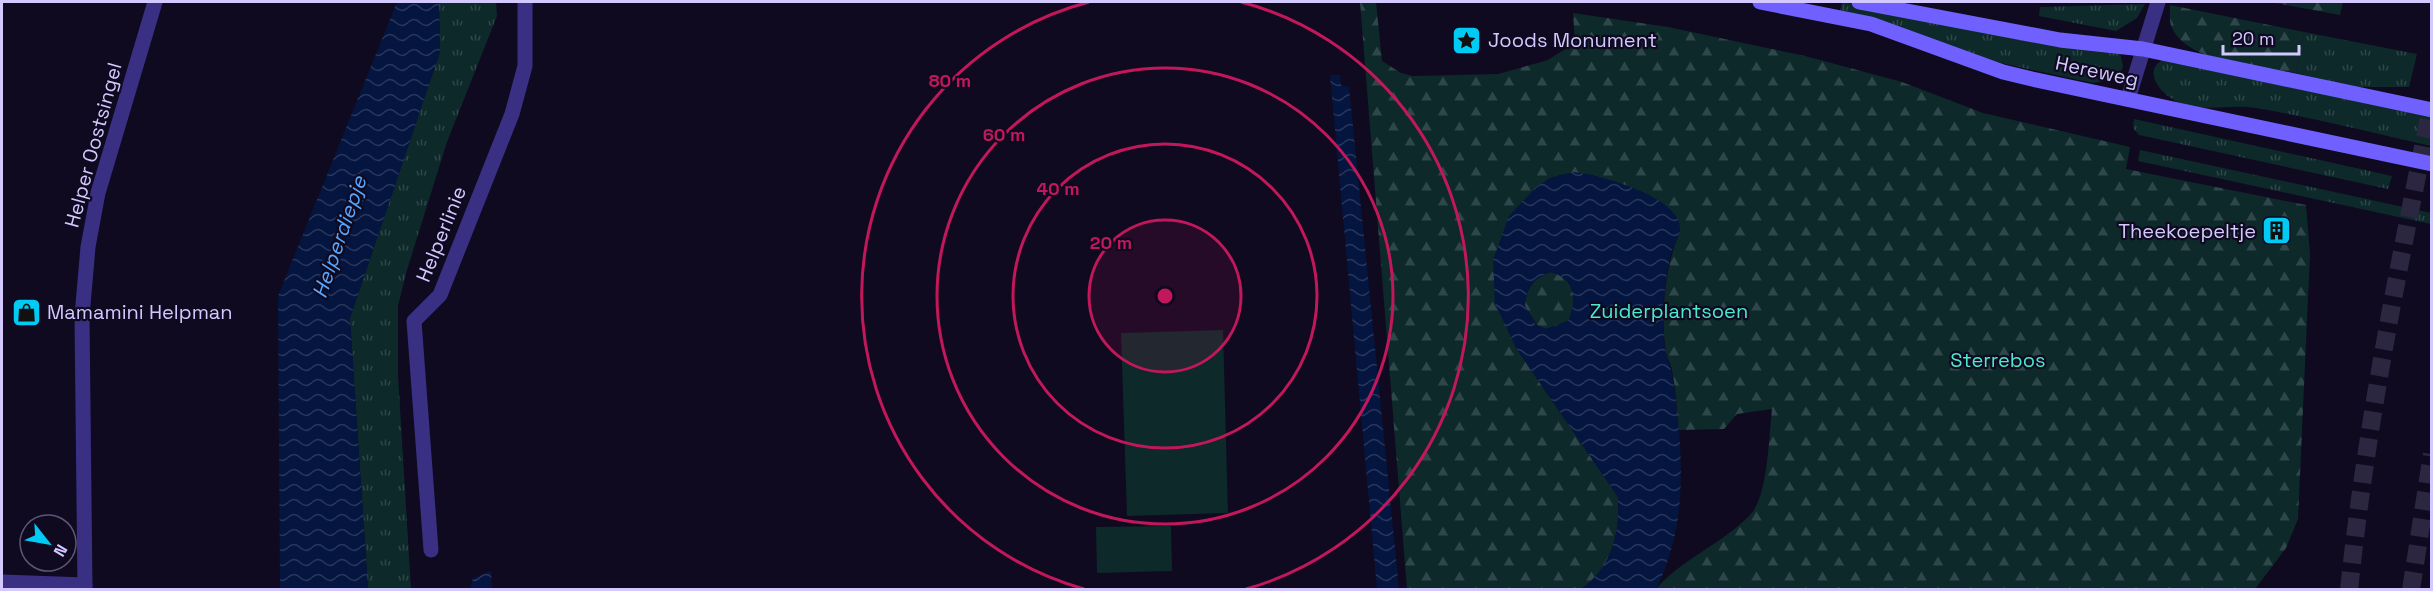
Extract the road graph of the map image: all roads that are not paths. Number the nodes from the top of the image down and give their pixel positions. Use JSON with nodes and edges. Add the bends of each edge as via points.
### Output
{"nodes":[{"id":1,"x":154,"y":2,"type":"edge"},
{"id":2,"x":525,"y":2,"type":"edge"},
{"id":3,"x":1760,"y":2,"type":"edge"},
{"id":4,"x":1859,"y":2,"type":"edge"},
{"id":5,"x":2158,"y":2,"type":"edge"},
{"id":6,"x":2143,"y":49,"type":"junction"},
{"id":7,"x":2128,"y":99,"type":"junction"},
{"id":8,"x":2432,"y":110,"type":"edge"},
{"id":9,"x":2432,"y":164,"type":"edge"},
{"id":10,"x":431,"y":550,"type":"dead end"},
{"id":11,"x":2,"y":582,"type":"edge"},
{"id":12,"x":86,"y":587,"type":"edge"}],
"edges":[{"from":1,"to":12,"type":"street","name":"Helper Oostsingel","via":[[98,193],[86,267],[82,316]]},
{"from":2,"to":10,"type":"street","name":"Helperlinie","via":[[525,66],[512,114],[440,294],[414,321]]},
{"from":3,"to":7,"type":"main road","name":"Hereweg","via":[[1871,24],[2003,72]]},
{"from":4,"to":6,"type":"main road","name":"Hereweg","via":[[2060,40]]},
{"from":5,"to":6,"type":"street"},
{"from":6,"to":7,"type":"street"},
{"from":6,"to":8,"type":"main road","name":"Hereweg"},
{"from":7,"to":9,"type":"main road","name":"Hereweg"},
{"from":11,"to":12,"type":"street"}]}
